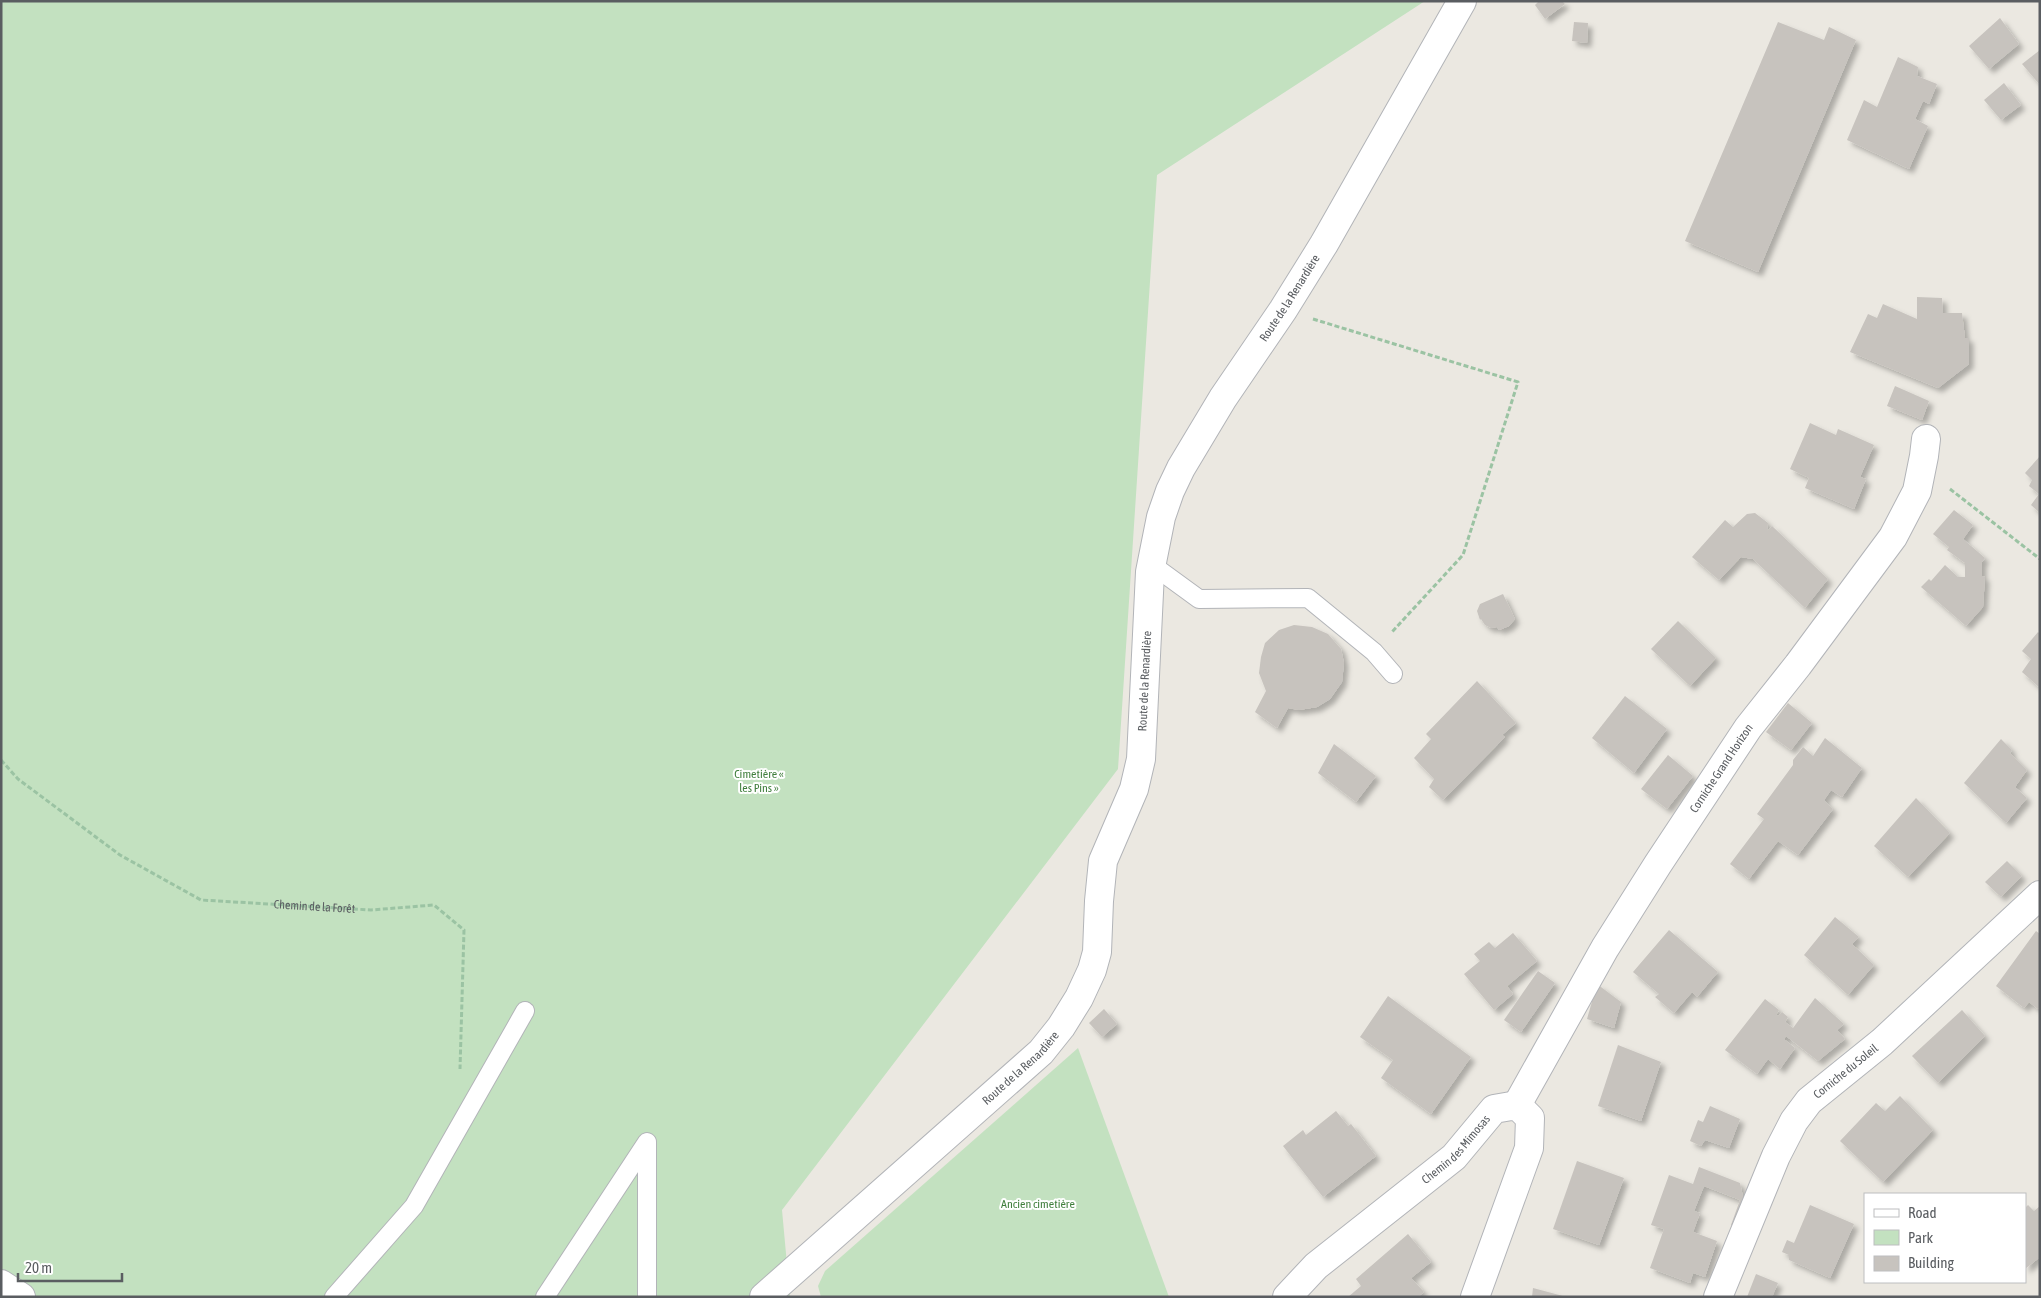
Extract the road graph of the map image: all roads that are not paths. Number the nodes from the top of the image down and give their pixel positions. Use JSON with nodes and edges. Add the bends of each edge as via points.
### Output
{"nodes":[{"id":1,"x":1462,"y":1,"type":"edge"},
{"id":2,"x":1926,"y":439,"type":"dead end"},
{"id":3,"x":1151,"y":564,"type":"junction"},
{"id":4,"x":1393,"y":674,"type":"dead end"},
{"id":5,"x":2040,"y":895,"type":"edge"},
{"id":6,"x":524,"y":1011,"type":"dead end"},
{"id":7,"x":1517,"y":1105,"type":"junction"},
{"id":8,"x":1,"y":1284,"type":"edge"},
{"id":9,"x":774,"y":1294,"type":"edge"},
{"id":10,"x":21,"y":1297,"type":"edge"},
{"id":11,"x":334,"y":1297,"type":"edge"},
{"id":12,"x":545,"y":1297,"type":"edge"},
{"id":13,"x":646,"y":1297,"type":"edge"},
{"id":14,"x":1287,"y":1297,"type":"edge"},
{"id":15,"x":1475,"y":1297,"type":"edge"},
{"id":16,"x":1718,"y":1297,"type":"edge"}],
"edges":[{"from":1,"to":3,"type":"street","name":"Route de la Renardière","via":[[1324,244],[1181,468],[1161,516]]},
{"from":2,"to":7,"type":"street","name":"Corniche Grand Horizon","via":[[1917,491],[1893,537],[1748,728],[1605,948]]},
{"from":3,"to":4,"type":"lane","via":[[1199,600],[1308,598],[1374,652]]},
{"from":3,"to":9,"type":"street","name":"Route de la Renardière","via":[[1141,759],[1134,789],[1103,861],[1097,952],[1080,998],[1041,1052]]},
{"from":5,"to":16,"type":"street","name":"Corniche du Soleil","via":[[1882,1042],[1809,1100],[1776,1156]]},
{"from":6,"to":11,"type":"lane","via":[[414,1206]]},
{"from":7,"to":14,"type":"street","name":"Chemin des Mimosas","via":[[1494,1108],[1454,1157],[1316,1266]]},
{"from":7,"to":15,"type":"street","via":[[1530,1118],[1529,1148]]},
{"from":8,"to":10,"type":"street"},
{"from":12,"to":13,"type":"lane","via":[[647,1142]]}]}
